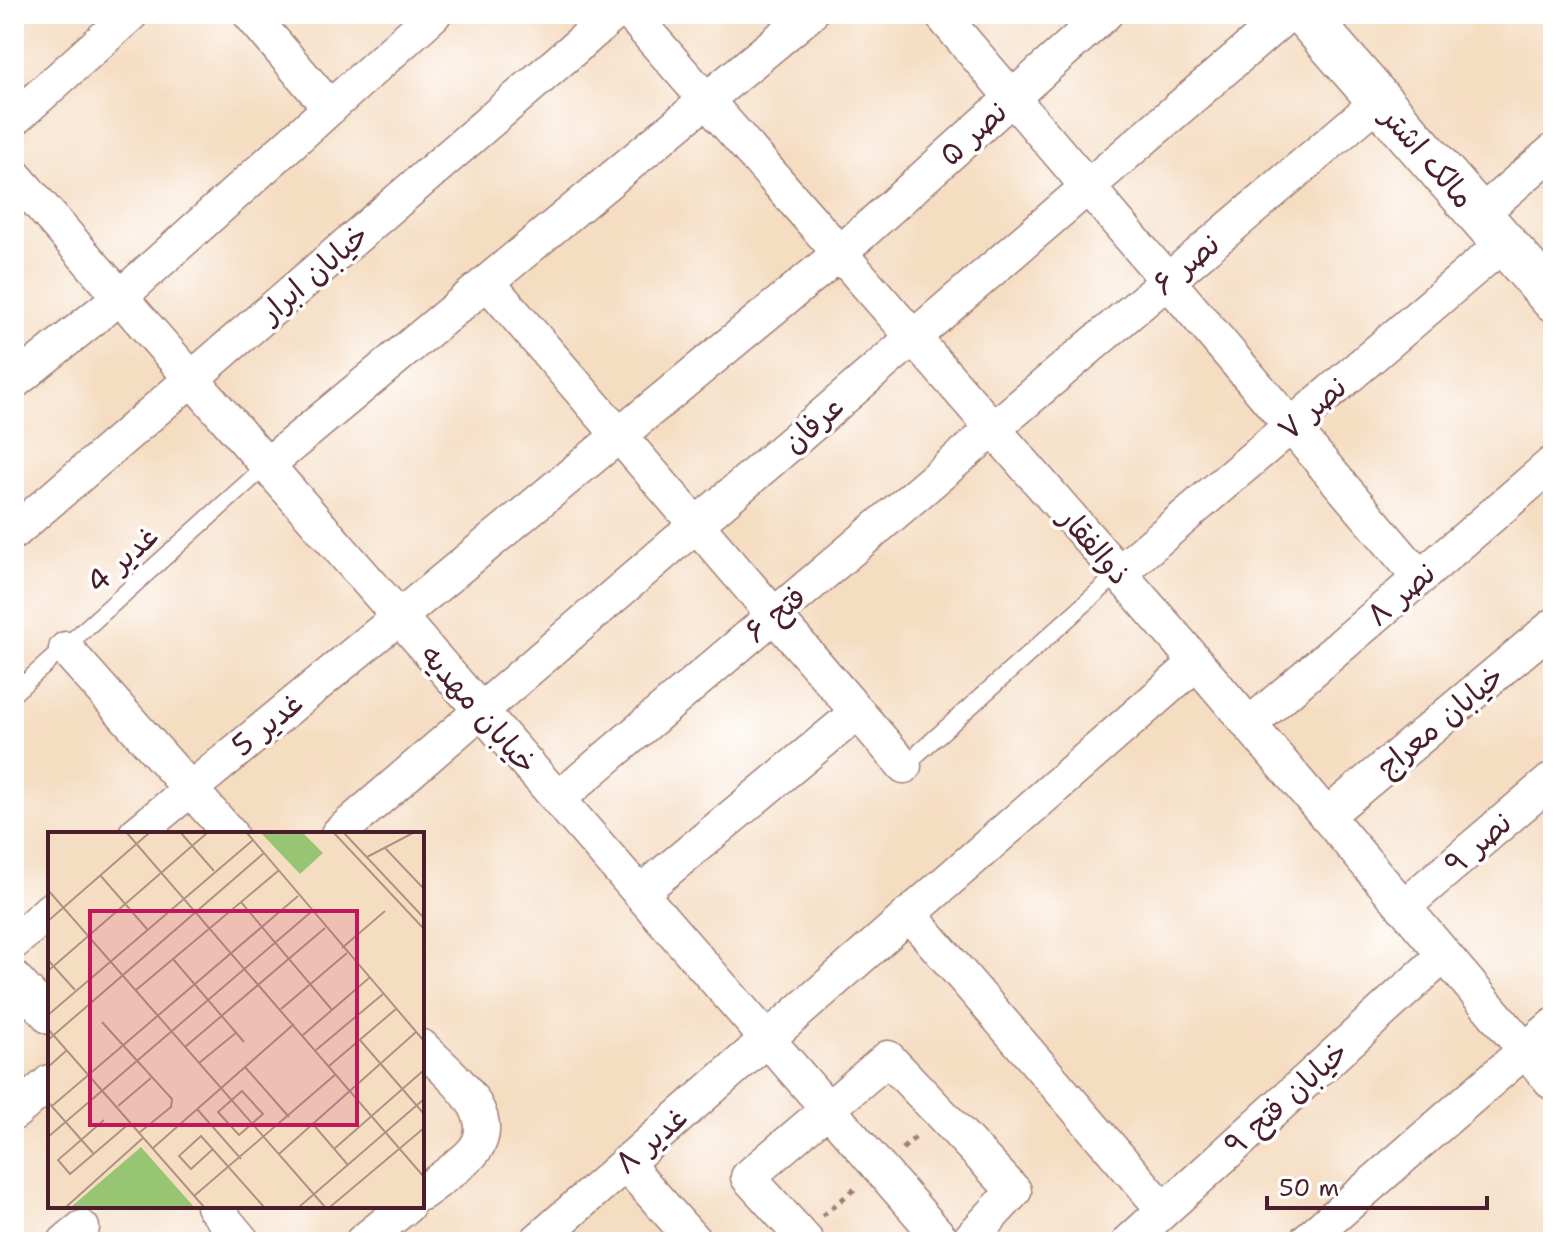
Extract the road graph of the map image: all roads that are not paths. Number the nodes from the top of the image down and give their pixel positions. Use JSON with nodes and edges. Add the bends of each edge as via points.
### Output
{"nodes":[{"id":1,"x":131,"y":14,"type":"edge"},
{"id":2,"x":250,"y":14,"type":"edge"},
{"id":3,"x":434,"y":14,"type":"edge"},
{"id":4,"x":614,"y":14,"type":"edge"},
{"id":5,"x":631,"y":14,"type":"edge"},
{"id":6,"x":810,"y":14,"type":"edge"},
{"id":7,"x":941,"y":14,"type":"edge"},
{"id":8,"x":1105,"y":14,"type":"edge"},
{"id":9,"x":1288,"y":14,"type":"edge"},
{"id":10,"x":1304,"y":14,"type":"edge"},
{"id":11,"x":1012,"y":98,"type":"junction"},
{"id":12,"x":1379,"y":101,"type":"junction"},
{"id":13,"x":708,"y":102,"type":"junction"},
{"id":14,"x":330,"y":108,"type":"junction"},
{"id":15,"x":14,"y":119,"type":"edge"},
{"id":16,"x":1553,"y":151,"type":"edge"},
{"id":17,"x":14,"y":175,"type":"edge"},
{"id":18,"x":1088,"y":187,"type":"junction"},
{"id":19,"x":1492,"y":229,"type":"junction"},
{"id":20,"x":840,"y":253,"type":"junction"},
{"id":21,"x":1167,"y":280,"type":"junction"},
{"id":22,"x":488,"y":283,"type":"junction"},
{"id":23,"x":120,"y":297,"type":"junction"},
{"id":24,"x":1553,"y":299,"type":"edge"},
{"id":25,"x":913,"y":338,"type":"junction"},
{"id":26,"x":192,"y":379,"type":"junction"},
{"id":27,"x":14,"y":382,"type":"edge"},
{"id":28,"x":1291,"y":426,"type":"junction"},
{"id":29,"x":993,"y":429,"type":"junction"},
{"id":30,"x":619,"y":436,"type":"junction"},
{"id":31,"x":1553,"y":463,"type":"edge"},
{"id":32,"x":267,"y":465,"type":"junction"},
{"id":33,"x":696,"y":525,"type":"junction"},
{"id":34,"x":14,"y":532,"type":"edge"},
{"id":35,"x":1119,"y":573,"type":"junction"},
{"id":36,"x":1420,"y":578,"type":"junction"},
{"id":37,"x":774,"y":615,"type":"junction"},
{"id":38,"x":400,"y":617,"type":"junction"},
{"id":39,"x":1553,"y":626,"type":"edge"},
{"id":40,"x":66,"y":649,"type":"junction"},
{"id":41,"x":1196,"y":663,"type":"junction"},
{"id":42,"x":14,"y":693,"type":"edge"},
{"id":43,"x":481,"y":710,"type":"junction"},
{"id":44,"x":858,"y":712,"type":"junction"},
{"id":45,"x":1249,"y":725,"type":"junction"},
{"id":46,"x":904,"y":766,"type":"joint"},
{"id":47,"x":1553,"y":779,"type":"edge"},
{"id":48,"x":189,"y":787,"type":"junction"},
{"id":49,"x":558,"y":799,"type":"junction"},
{"id":50,"x":1326,"y":816,"type":"junction"},
{"id":51,"x":138,"y":832,"type":"edge"},
{"id":52,"x":228,"y":832,"type":"edge"},
{"id":53,"x":340,"y":832,"type":"edge"},
{"id":54,"x":640,"y":893,"type":"junction"},
{"id":55,"x":1403,"y":907,"type":"junction"},
{"id":56,"x":48,"y":912,"type":"edge"},
{"id":57,"x":909,"y":914,"type":"junction"},
{"id":58,"x":14,"y":942,"type":"edge"},
{"id":59,"x":1444,"y":955,"type":"junction"},
{"id":60,"x":14,"y":978,"type":"edge"},
{"id":61,"x":48,"y":1015,"type":"edge"},
{"id":62,"x":1553,"y":1026,"type":"edge"},
{"id":63,"x":767,"y":1039,"type":"junction"},
{"id":64,"x":424,"y":1049,"type":"edge"},
{"id":65,"x":1525,"y":1050,"type":"junction"},
{"id":66,"x":1553,"y":1083,"type":"edge"},
{"id":67,"x":48,"y":1084,"type":"edge"},
{"id":68,"x":828,"y":1109,"type":"junction"},
{"id":69,"x":14,"y":1113,"type":"edge"},
{"id":70,"x":625,"y":1163,"type":"junction"},
{"id":71,"x":424,"y":1191,"type":"edge"},
{"id":72,"x":215,"y":1208,"type":"edge"},
{"id":73,"x":404,"y":1208,"type":"edge"},
{"id":74,"x":1164,"y":1210,"type":"junction"},
{"id":75,"x":239,"y":1240,"type":"edge"},
{"id":76,"x":362,"y":1242,"type":"edge"},
{"id":77,"x":536,"y":1242,"type":"edge"},
{"id":78,"x":695,"y":1242,"type":"edge"},
{"id":79,"x":807,"y":1242,"type":"edge"},
{"id":80,"x":944,"y":1242,"type":"edge"},
{"id":81,"x":967,"y":1242,"type":"edge"},
{"id":82,"x":1129,"y":1242,"type":"edge"},
{"id":83,"x":1305,"y":1242,"type":"edge"}],
"edges":[{"from":1,"to":15,"type":"street"},
{"from":2,"to":14,"type":"street"},
{"from":3,"to":14,"type":"street"},
{"from":4,"to":26,"type":"street","name":"خیابان ابرار"},
{"from":5,"to":13,"type":"street","name":"ذوالفقار"},
{"from":6,"to":13,"type":"street"},
{"from":7,"to":11,"type":"street"},
{"from":8,"to":11,"type":"street","name":"نصر ۵"},
{"from":9,"to":18,"type":"street","name":"عرفان"},
{"from":10,"to":12,"type":"street","name":"مالک اشتر"},
{"from":11,"to":18,"type":"street"},
{"from":11,"to":20,"type":"street","name":"نصر ۵"},
{"from":12,"to":19,"type":"street","name":"مالک اشتر"},
{"from":12,"to":21,"type":"street","name":"نصر ۶"},
{"from":13,"to":20,"type":"street","name":"ذوالفقار"},
{"from":13,"to":22,"type":"street"},
{"from":14,"to":23,"type":"street"},
{"from":16,"to":19,"type":"street","name":"نصر ۷"},
{"from":17,"to":23,"type":"street","name":"خیابان مهدیه"},
{"from":18,"to":21,"type":"street"},
{"from":18,"to":25,"type":"street","name":"عرفان"},
{"from":19,"to":24,"type":"street","name":"مالک اشتر"},
{"from":19,"to":28,"type":"street","name":"نصر ۷"},
{"from":20,"to":25,"type":"street","name":"ذوالفقار"},
{"from":20,"to":30,"type":"street","name":"نصر ۵"},
{"from":21,"to":28,"type":"street"},
{"from":21,"to":29,"type":"street","name":"نصر ۶"},
{"from":22,"to":30,"type":"street"},
{"from":22,"to":32,"type":"street"},
{"from":23,"to":26,"type":"street","name":"خیابان مهدیه"},
{"from":23,"to":27,"type":"street"},
{"from":25,"to":29,"type":"street","name":"ذوالفقار"},
{"from":25,"to":33,"type":"street","name":"عرفان"},
{"from":26,"to":32,"type":"street","name":"خیابان مهدیه"},
{"from":26,"to":34,"type":"street","name":"خیابان ابرار"},
{"from":28,"to":35,"type":"street","name":"نصر ۷"},
{"from":28,"to":36,"type":"street"},
{"from":29,"to":35,"type":"street","name":"ذوالفقار"},
{"from":29,"to":37,"type":"street","name":"فتح ۶"},
{"from":30,"to":33,"type":"street"},
{"from":30,"to":38,"type":"street","name":"غدیر 5"},
{"from":31,"to":36,"type":"street","name":"نصر ۸"},
{"from":32,"to":38,"type":"street","name":"خیابان مهدیه"},
{"from":32,"to":40,"type":"lane","name":"غدیر 4"},
{"from":33,"to":37,"type":"street"},
{"from":33,"to":43,"type":"street","name":"عرفان"},
{"from":35,"to":41,"type":"street","name":"ذوالفقار"},
{"from":35,"to":46,"type":"lane"},
{"from":36,"to":45,"type":"street","name":"نصر ۸"},
{"from":37,"to":44,"type":"street"},
{"from":37,"to":49,"type":"street","name":"فتح ۶"},
{"from":38,"to":43,"type":"street","name":"خیابان مهدیه"},
{"from":38,"to":48,"type":"street","name":"غدیر 5"},
{"from":39,"to":50,"type":"street","name":"خیابان معراج"},
{"from":40,"to":42,"type":"lane","name":"غدیر 4"},
{"from":40,"to":48,"type":"street"},
{"from":41,"to":45,"type":"street","name":"ذوالفقار"},
{"from":41,"to":57,"type":"street","name":"غدیر ۸"},
{"from":43,"to":49,"type":"street","name":"خیابان مهدیه"},
{"from":43,"to":53,"type":"street","name":"عرفان"},
{"from":44,"to":46,"type":"street"},
{"from":44,"to":54,"type":"street"},
{"from":45,"to":50,"type":"street","name":"ذوالفقار"},
{"from":47,"to":55,"type":"street","name":"نصر ۹"},
{"from":48,"to":51,"type":"street","name":"غدیر 5"},
{"from":48,"to":52,"type":"street"},
{"from":49,"to":54,"type":"street","name":"خیابان مهدیه"},
{"from":50,"to":55,"type":"street","name":"ذوالفقار"},
{"from":54,"to":63,"type":"street","name":"خیابان مهدیه"},
{"from":55,"to":59,"type":"street","name":"ذوالفقار"},
{"from":56,"to":58,"type":"street"},
{"from":57,"to":63,"type":"street","name":"غدیر ۸"},
{"from":57,"to":74,"type":"street"},
{"from":59,"to":65,"type":"street","name":"ذوالفقار"},
{"from":59,"to":74,"type":"street","name":"خیابان فتح ۹"},
{"from":60,"to":61,"type":"street"},
{"from":62,"to":65,"type":"street"},
{"from":63,"to":68,"type":"street","name":"خیابان مهدیه"},
{"from":63,"to":70,"type":"street","name":"غدیر ۸"},
{"from":64,"to":71,"type":"street","via":[[477,1104],[483,1126],[473,1152]]},
{"from":65,"to":66,"type":"street","name":"ذوالفقار"},
{"from":65,"to":83,"type":"street"},
{"from":67,"to":69,"type":"street"},
{"from":68,"to":79,"type":"street","via":[[748,1177]]},
{"from":68,"to":80,"type":"street","name":"خیابان مهدیه"},
{"from":68,"to":81,"type":"street","via":[[888,1058],[1014,1191]]},
{"from":70,"to":77,"type":"street","name":"غدیر ۸"},
{"from":70,"to":78,"type":"street"},
{"from":72,"to":75,"type":"street"},
{"from":73,"to":76,"type":"street"},
{"from":74,"to":82,"type":"street","name":"خیابان فتح ۹"}]}
